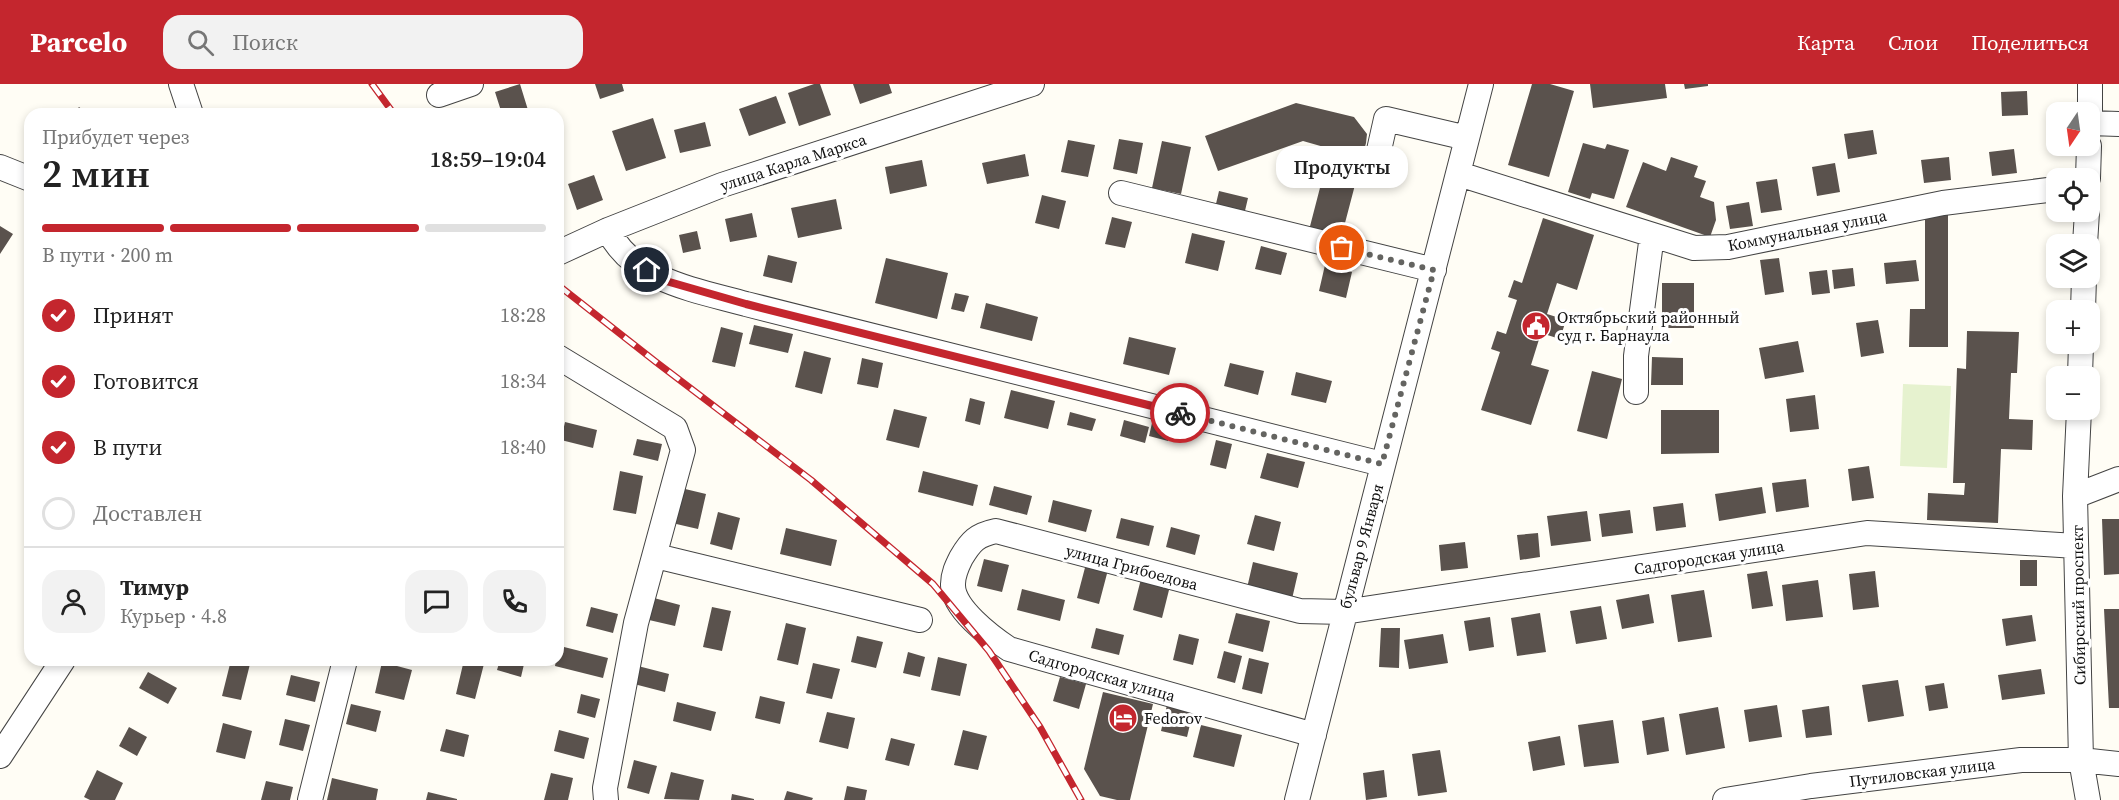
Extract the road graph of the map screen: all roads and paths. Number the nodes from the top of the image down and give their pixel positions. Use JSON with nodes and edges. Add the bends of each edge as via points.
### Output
{"nodes":[{"id":1,"x":181,"y":84,"type":"edge"},
{"id":2,"x":471,"y":84,"type":"edge"},
{"id":3,"x":1032,"y":84,"type":"edge"},
{"id":4,"x":1481,"y":84,"type":"edge"},
{"id":5,"x":2090,"y":84,"type":"edge"},
{"id":6,"x":439,"y":98,"type":"edge"},
{"id":7,"x":2090,"y":102,"type":"edge"},
{"id":8,"x":189,"y":108,"type":"edge"},
{"id":9,"x":2100,"y":123,"type":"edge"},
{"id":10,"x":2119,"y":124,"type":"edge"},
{"id":11,"x":1467,"y":138,"type":"junction"},
{"id":12,"x":0,"y":167,"type":"edge"},
{"id":13,"x":1375,"y":168,"type":"dead end"},
{"id":14,"x":1459,"y":174,"type":"junction"},
{"id":15,"x":24,"y":177,"type":"edge"},
{"id":16,"x":2046,"y":190,"type":"edge"},
{"id":17,"x":1121,"y":194,"type":"dead end"},
{"id":18,"x":609,"y":230,"type":"junction"},
{"id":19,"x":1652,"y":235,"type":"junction"},
{"id":20,"x":564,"y":250,"type":"edge"},
{"id":21,"x":1434,"y":270,"type":"junction"},
{"id":22,"x":564,"y":361,"type":"edge"},
{"id":23,"x":1636,"y":392,"type":"dead end"},
{"id":24,"x":2079,"y":420,"type":"edge"},
{"id":25,"x":1382,"y":464,"type":"junction"},
{"id":26,"x":2119,"y":479,"type":"edge"},
{"id":27,"x":2075,"y":496,"type":"junction"},
{"id":28,"x":2076,"y":546,"type":"junction"},
{"id":29,"x":656,"y":556,"type":"junction"},
{"id":30,"x":952,"y":586,"type":"joint"},
{"id":31,"x":1344,"y":612,"type":"junction"},
{"id":32,"x":920,"y":620,"type":"dead end"},
{"id":33,"x":59,"y":666,"type":"edge"},
{"id":34,"x":344,"y":666,"type":"edge"},
{"id":35,"x":1314,"y":735,"type":"junction"},
{"id":36,"x":0,"y":756,"type":"edge"},
{"id":37,"x":2081,"y":760,"type":"junction"},
{"id":38,"x":2119,"y":764,"type":"edge"},
{"id":39,"x":310,"y":800,"type":"edge"},
{"id":40,"x":606,"y":800,"type":"edge"},
{"id":41,"x":1297,"y":800,"type":"edge"},
{"id":42,"x":1725,"y":800,"type":"edge"},
{"id":43,"x":2088,"y":800,"type":"edge"}],
"edges":[{"from":1,"to":8,"type":"street"},
{"from":2,"to":6,"type":"street"},
{"from":3,"to":18,"type":"street","name":"улица Карла Маркса","via":[[722,185]]},
{"from":4,"to":11,"type":"street","name":"бульвар 9 Января"},
{"from":5,"to":7,"type":"street"},
{"from":9,"to":10,"type":"street"},
{"from":11,"to":13,"type":"street","via":[[1386,119]]},
{"from":11,"to":14,"type":"street","name":"бульвар 9 Января"},
{"from":12,"to":15,"type":"street"},
{"from":14,"to":19,"type":"street","name":"Коммунальная улица"},
{"from":14,"to":21,"type":"street","name":"бульвар 9 Января"},
{"from":16,"to":19,"type":"street","name":"Коммунальная улица","via":[[1943,203],[1728,247],[1694,248]]},
{"from":17,"to":21,"type":"street"},
{"from":18,"to":20,"type":"street","name":"улица Карла Маркса"},
{"from":18,"to":25,"type":"street","via":[[629,259],[666,281]]},
{"from":19,"to":23,"type":"street","via":[[1636,356]]},
{"from":21,"to":25,"type":"street","name":"бульвар 9 Января"},
{"from":22,"to":29,"type":"street","via":[[675,428],[683,450]]},
{"from":24,"to":27,"type":"street","name":"Сибирский проспект"},
{"from":25,"to":31,"type":"street","name":"бульвар 9 Января"},
{"from":26,"to":27,"type":"street"},
{"from":27,"to":28,"type":"street","name":"Сибирский проспект"},
{"from":28,"to":31,"type":"street","name":"Садгородская улица","via":[[1867,533]]},
{"from":28,"to":37,"type":"street","name":"Сибирский проспект"},
{"from":29,"to":32,"type":"street"},
{"from":29,"to":40,"type":"street","via":[[636,623]]},
{"from":30,"to":31,"type":"street","name":"улица Грибоедова","via":[[967,547],[980,534],[996,531],[1300,611]]},
{"from":30,"to":35,"type":"street","name":"Садгородская улица","via":[[973,620],[1009,649]]},
{"from":31,"to":35,"type":"street","name":"бульвар 9 Января"},
{"from":33,"to":36,"type":"street"},
{"from":34,"to":39,"type":"street"},
{"from":35,"to":41,"type":"street","name":"бульвар 9 Января"},
{"from":37,"to":38,"type":"street","name":"Путиловская улица"},
{"from":37,"to":42,"type":"street","name":"Путиловская улица","via":[[2021,760]]},
{"from":37,"to":43,"type":"street","name":"Сибирский проспект"}]}
